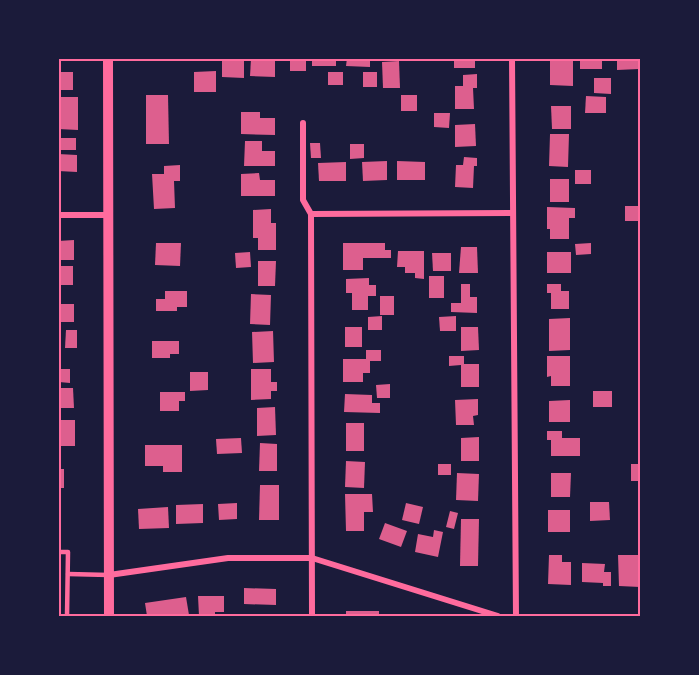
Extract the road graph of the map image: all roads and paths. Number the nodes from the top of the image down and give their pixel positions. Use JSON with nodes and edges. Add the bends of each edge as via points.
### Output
{"nodes":[{"id":1,"x":108,"y":58,"type":"edge"},
{"id":2,"x":512,"y":58,"type":"edge"},
{"id":3,"x":303,"y":123,"type":"dead end"},
{"id":4,"x":512,"y":213,"type":"junction"},
{"id":5,"x":311,"y":214,"type":"junction"},
{"id":6,"x":58,"y":215,"type":"edge"},
{"id":7,"x":108,"y":215,"type":"junction"},
{"id":8,"x":58,"y":552,"type":"edge"},
{"id":9,"x":312,"y":558,"type":"junction"},
{"id":10,"x":68,"y":574,"type":"junction"},
{"id":11,"x":109,"y":574,"type":"junction"},
{"id":12,"x":67,"y":616,"type":"edge"},
{"id":13,"x":109,"y":616,"type":"edge"},
{"id":14,"x":312,"y":616,"type":"edge"},
{"id":15,"x":498,"y":616,"type":"edge"},
{"id":16,"x":516,"y":616,"type":"edge"}],
"edges":[{"from":1,"to":7,"type":"street"},
{"from":2,"to":4,"type":"street"},
{"from":3,"to":5,"type":"street","via":[[303,200]]},
{"from":4,"to":5,"type":"street"},
{"from":4,"to":16,"type":"street"},
{"from":5,"to":9,"type":"street"},
{"from":6,"to":7,"type":"street"},
{"from":7,"to":11,"type":"street"},
{"from":8,"to":10,"type":"lane","via":[[68,552]]},
{"from":9,"to":11,"type":"street","via":[[228,558]]},
{"from":9,"to":14,"type":"street"},
{"from":9,"to":15,"type":"street"},
{"from":10,"to":11,"type":"lane"},
{"from":10,"to":12,"type":"lane"},
{"from":11,"to":13,"type":"street"}]}
